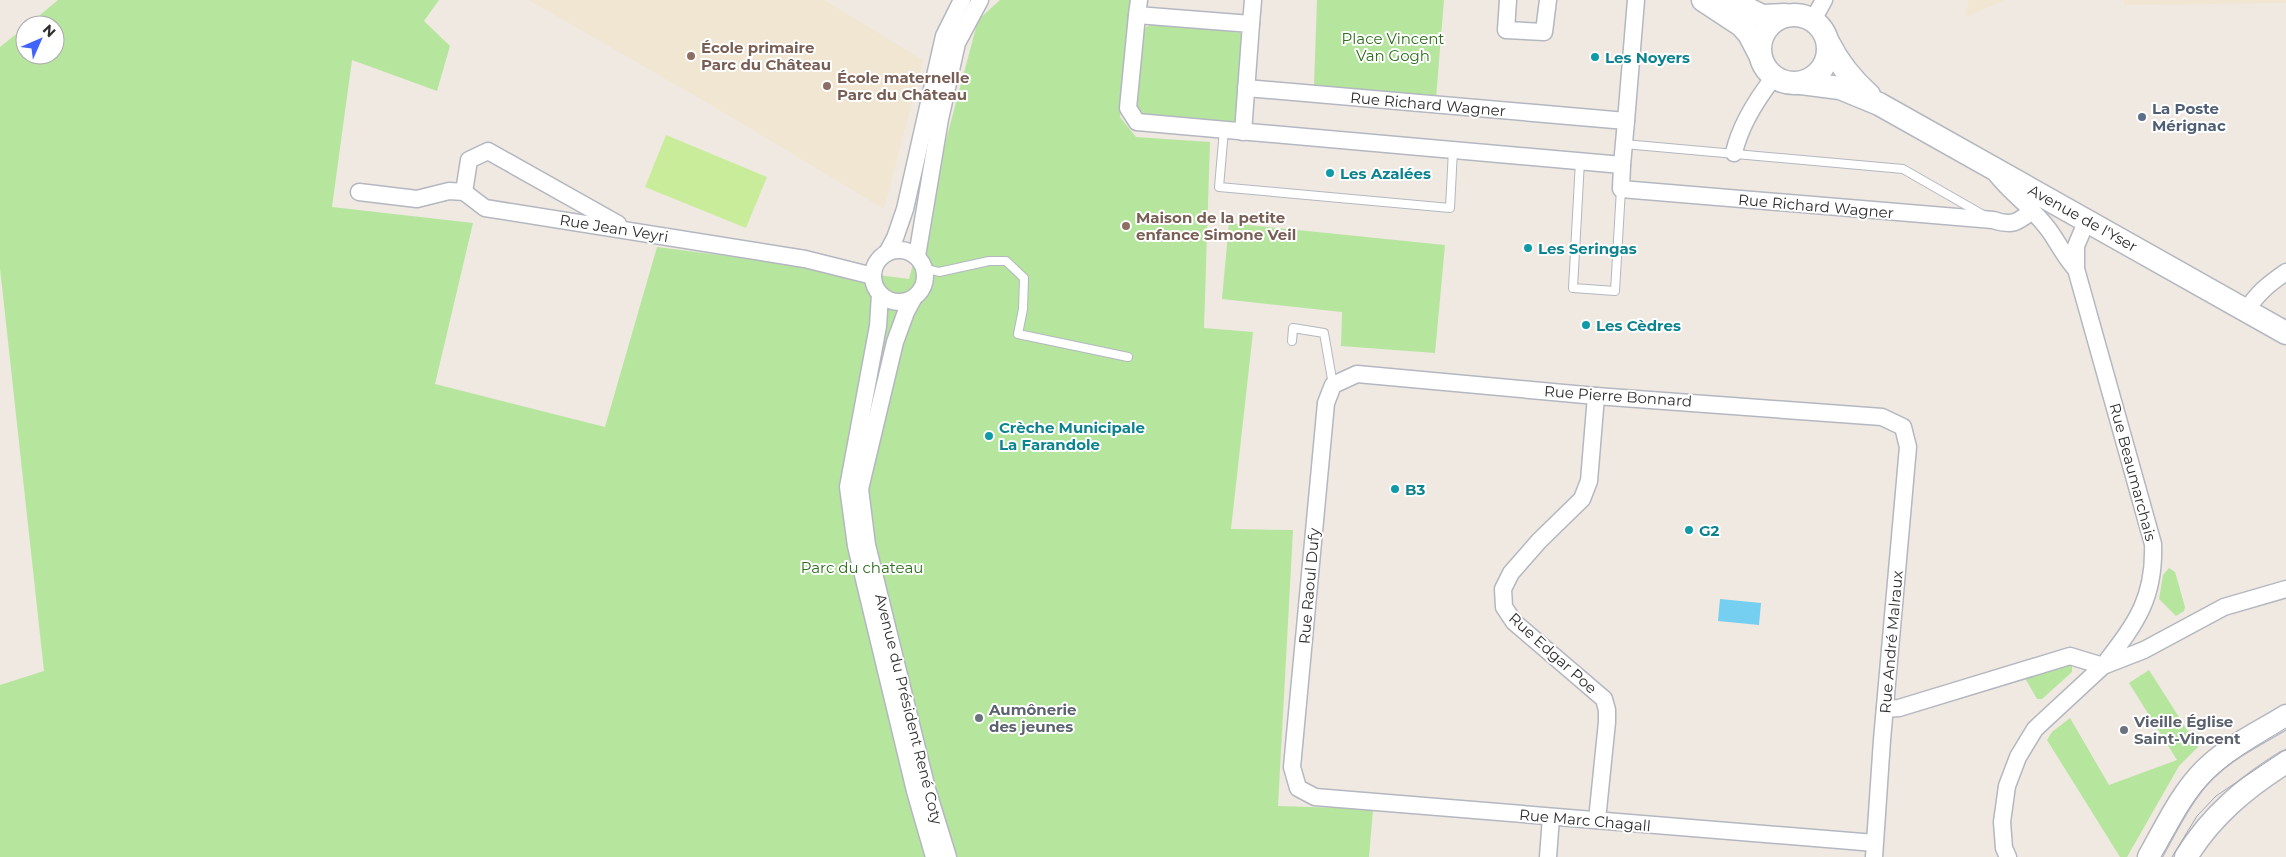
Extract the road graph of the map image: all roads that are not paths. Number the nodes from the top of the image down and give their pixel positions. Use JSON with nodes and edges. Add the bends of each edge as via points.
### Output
{"nodes":[{"id":1,"x":1253,"y":0,"type":"edge"},
{"id":2,"x":1508,"y":0,"type":"edge"},
{"id":3,"x":1548,"y":0,"type":"edge"},
{"id":4,"x":1636,"y":0,"type":"edge"},
{"id":5,"x":1702,"y":0,"type":"edge"},
{"id":6,"x":1730,"y":0,"type":"edge"},
{"id":7,"x":1824,"y":0,"type":"edge"},
{"id":8,"x":966,"y":3,"type":"edge"},
{"id":9,"x":1138,"y":7,"type":"edge"},
{"id":10,"x":1785,"y":15,"type":"junction"},
{"id":11,"x":1813,"y":20,"type":"junction"},
{"id":12,"x":1251,"y":24,"type":"junction"},
{"id":13,"x":1828,"y":42,"type":"junction"},
{"id":14,"x":1760,"y":54,"type":"junction"},
{"id":15,"x":1774,"y":77,"type":"junction"},
{"id":16,"x":1801,"y":82,"type":"junction"},
{"id":17,"x":1246,"y":88,"type":"junction"},
{"id":18,"x":1879,"y":104,"type":"junction"},
{"id":19,"x":1626,"y":121,"type":"junction"},
{"id":20,"x":1224,"y":130,"type":"junction"},
{"id":21,"x":1243,"y":132,"type":"junction"},
{"id":22,"x":1624,"y":144,"type":"junction"},
{"id":23,"x":1453,"y":150,"type":"junction"},
{"id":24,"x":1734,"y":153,"type":"junction"},
{"id":25,"x":1580,"y":161,"type":"junction"},
{"id":26,"x":1622,"y":165,"type":"junction"},
{"id":27,"x":1990,"y":165,"type":"junction"},
{"id":28,"x":1621,"y":190,"type":"junction"},
{"id":29,"x":359,"y":192,"type":"dead end"},
{"id":30,"x":464,"y":192,"type":"junction"},
{"id":31,"x":2032,"y":211,"type":"junction"},
{"id":32,"x":1993,"y":220,"type":"junction"},
{"id":33,"x":2087,"y":220,"type":"junction"},
{"id":34,"x":626,"y":229,"type":"junction"},
{"id":35,"x":887,"y":253,"type":"junction"},
{"id":36,"x":920,"y":262,"type":"junction"},
{"id":37,"x":2076,"y":269,"type":"junction"},
{"id":38,"x":2286,"y":272,"type":"edge"},
{"id":39,"x":873,"y":276,"type":"junction"},
{"id":40,"x":880,"y":295,"type":"junction"},
{"id":41,"x":913,"y":299,"type":"junction"},
{"id":42,"x":2247,"y":310,"type":"junction"},
{"id":43,"x":2286,"y":333,"type":"edge"},
{"id":44,"x":1292,"y":340,"type":"dead end"},
{"id":45,"x":1128,"y":357,"type":"dead end"},
{"id":46,"x":1333,"y":385,"type":"junction"},
{"id":47,"x":1596,"y":396,"type":"junction"},
{"id":48,"x":1903,"y":428,"type":"joint"},
{"id":49,"x":2286,"y":589,"type":"edge"},
{"id":50,"x":2103,"y":666,"type":"junction"},
{"id":51,"x":1885,"y":709,"type":"junction"},
{"id":52,"x":2286,"y":716,"type":"edge"},
{"id":53,"x":2286,"y":762,"type":"edge"},
{"id":54,"x":1298,"y":788,"type":"joint"},
{"id":55,"x":1551,"y":817,"type":"junction"},
{"id":56,"x":1597,"y":820,"type":"junction"},
{"id":57,"x":1875,"y":850,"type":"edge"},
{"id":58,"x":934,"y":857,"type":"edge"},
{"id":59,"x":948,"y":857,"type":"edge"},
{"id":60,"x":1548,"y":857,"type":"edge"},
{"id":61,"x":2008,"y":857,"type":"edge"},
{"id":62,"x":2149,"y":857,"type":"edge"},
{"id":63,"x":2186,"y":857,"type":"edge"}],
"edges":[{"from":1,"to":12,"type":"street"},
{"from":2,"to":3,"type":"street","via":[[1506,30],[1544,32]]},
{"from":4,"to":19,"type":"street"},
{"from":5,"to":14,"type":"main road","via":[[1741,26]]},
{"from":6,"to":10,"type":"main road","via":[[1762,16]]},
{"from":7,"to":11,"type":"street"},
{"from":8,"to":35,"type":"street","via":[[944,36],[905,209]]},
{"from":8,"to":36,"type":"street","via":[[940,119]]},
{"from":9,"to":12,"type":"street"},
{"from":9,"to":20,"type":"street","via":[[1128,108],[1137,122]]},
{"from":10,"to":11,"type":"main road","via":[[1795,14]]},
{"from":10,"to":14,"type":"main road","via":[[1772,22],[1762,34]]},
{"from":11,"to":13,"type":"main road"},
{"from":12,"to":17,"type":"street"},
{"from":13,"to":16,"type":"main road","via":[[1822,68],[1811,79]]},
{"from":13,"to":18,"type":"main road","name":"Avenue de l'Yser","via":[[1838,63]]},
{"from":14,"to":15,"type":"main road","via":[[1767,71]]},
{"from":15,"to":16,"type":"main road","via":[[1792,83]]},
{"from":15,"to":24,"type":"street","via":[[1760,95],[1737,138]]},
{"from":16,"to":18,"type":"main road","name":"Avenue de l'Yser","via":[[1840,88]]},
{"from":17,"to":19,"type":"street","name":"Rue Richard Wagner"},
{"from":17,"to":21,"type":"street"},
{"from":18,"to":27,"type":"main road","name":"Avenue de l'Yser"},
{"from":19,"to":22,"type":"street"},
{"from":20,"to":21,"type":"street"},
{"from":20,"to":23,"type":"lane","via":[[1219,187],[1450,208]]},
{"from":21,"to":23,"type":"street"},
{"from":22,"to":24,"type":"lane"},
{"from":22,"to":26,"type":"street"},
{"from":23,"to":25,"type":"street"},
{"from":24,"to":32,"type":"lane","via":[[1903,169]]},
{"from":25,"to":26,"type":"street"},
{"from":25,"to":28,"type":"lane","via":[[1573,288],[1615,291]]},
{"from":26,"to":28,"type":"street"},
{"from":27,"to":31,"type":"street","name":"Rue Beaumarchais","via":[[2007,188]]},
{"from":27,"to":33,"type":"main road","name":"Avenue de l'Yser"},
{"from":28,"to":32,"type":"street","name":"Rue Richard Wagner"},
{"from":29,"to":30,"type":"street","via":[[417,199],[449,191]]},
{"from":30,"to":34,"type":"street","name":"Rue Jean Veyri","via":[[485,208]]},
{"from":30,"to":34,"type":"street","via":[[469,160],[488,150]]},
{"from":31,"to":32,"type":"street","name":"Rue Richard Wagner","via":[[2020,221],[2006,224]]},
{"from":31,"to":37,"type":"street","name":"Rue Beaumarchais","via":[[2055,237],[2066,259]]},
{"from":33,"to":37,"type":"street","name":"Rue Beaumarchais","via":[[2076,246]]},
{"from":33,"to":42,"type":"main road","name":"Avenue de l'Yser"},
{"from":34,"to":39,"type":"street","name":"Rue Jean Veyri","via":[[805,259]]},
{"from":35,"to":36,"type":"street","via":[[900,249]]},
{"from":35,"to":39,"type":"street","via":[[877,262]]},
{"from":36,"to":41,"type":"street","via":[[925,282]]},
{"from":36,"to":45,"type":"lane","via":[[939,272],[989,261],[1006,261],[1024,278],[1018,334]]},
{"from":37,"to":50,"type":"street","name":"Rue Beaumarchais","via":[[2117,432],[2128,452],[2153,544],[2153,575],[2146,602],[2131,629]]},
{"from":38,"to":42,"type":"street","via":[[2264,288]]},
{"from":39,"to":40,"type":"street"},
{"from":40,"to":41,"type":"street","via":[[893,302]]},
{"from":40,"to":58,"type":"street","name":"Avenue du Président René Coty","via":[[878,326],[848,487],[856,546]]},
{"from":41,"to":59,"type":"street","name":"Avenue du Président René Coty","via":[[896,342],[860,488],[867,545],[927,789]]},
{"from":42,"to":43,"type":"main road","name":"Avenue de l'Yser"},
{"from":44,"to":46,"type":"lane","via":[[1293,328],[1324,333]]},
{"from":46,"to":47,"type":"street","name":"Rue Pierre Bonnard","via":[[1357,374]]},
{"from":46,"to":54,"type":"street","name":"Rue Raoul Dufy","via":[[1326,404],[1296,709],[1292,767]]},
{"from":47,"to":48,"type":"street","name":"Rue Pierre Bonnard","via":[[1882,416]]},
{"from":47,"to":56,"type":"street","name":"Rue Edgar Poe","via":[[1589,482],[1582,499],[1539,541],[1511,573],[1503,589],[1504,607],[1514,622],[1604,699],[1607,722]]},
{"from":48,"to":51,"type":"street","name":"Rue André Malraux","via":[[1908,447]]},
{"from":49,"to":50,"type":"street","via":[[2224,608],[2144,650]]},
{"from":50,"to":51,"type":"street","via":[[2070,656],[1899,708]]},
{"from":50,"to":61,"type":"street","via":[[2035,729],[2018,757],[2007,786],[2002,822]]},
{"from":51,"to":57,"type":"street","name":"Rue André Malraux"},
{"from":52,"to":62,"type":"main road","via":[[2224,754],[2205,770],[2188,790]]},
{"from":53,"to":63,"type":"main road","via":[[2249,786],[2228,805]]},
{"from":54,"to":55,"type":"street","name":"Rue Marc Chagall","via":[[1315,797]]},
{"from":55,"to":56,"type":"street","name":"Rue Marc Chagall"},
{"from":55,"to":60,"type":"street"},
{"from":56,"to":57,"type":"street","name":"Rue Marc Chagall"}]}
